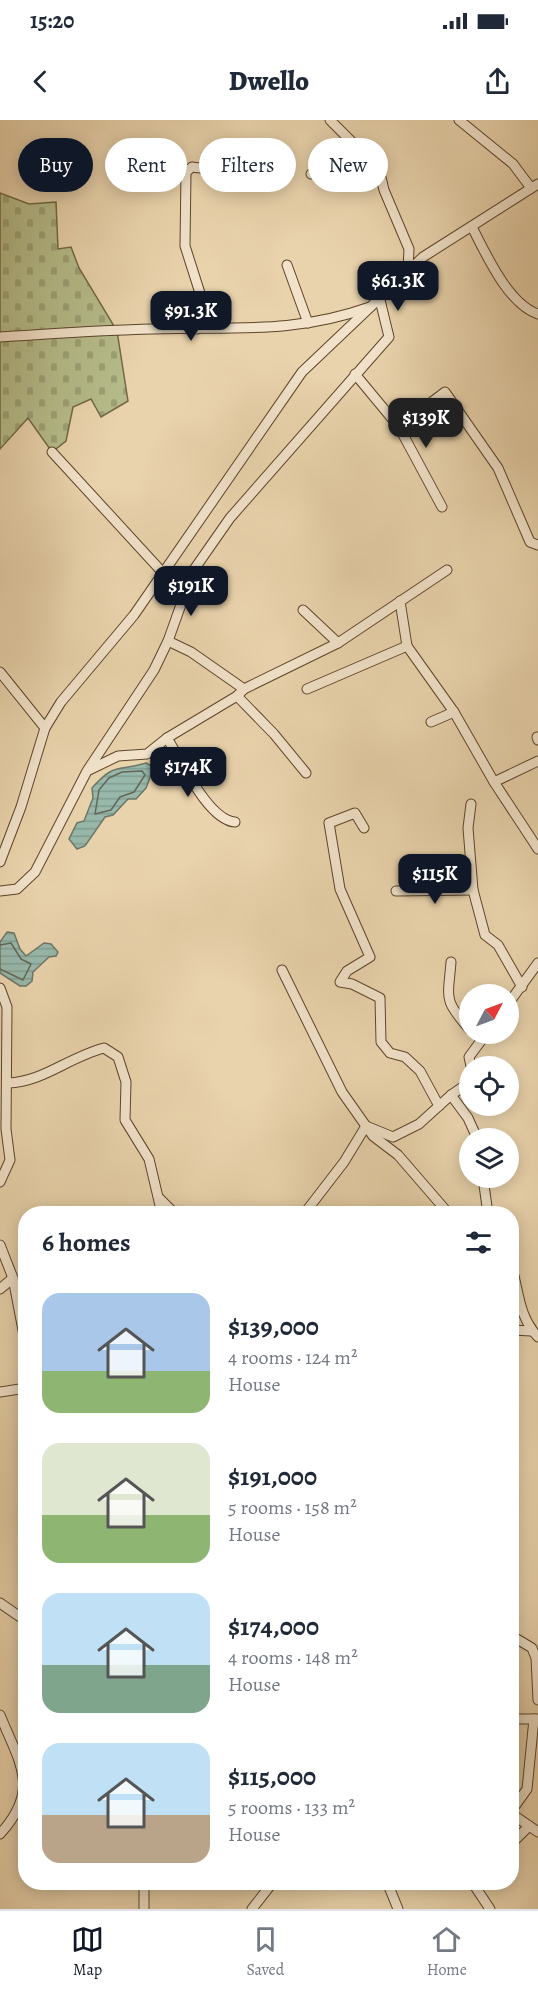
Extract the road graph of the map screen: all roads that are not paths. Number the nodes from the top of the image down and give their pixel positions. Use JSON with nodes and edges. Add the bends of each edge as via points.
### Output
{"nodes":[{"id":1,"x":330,"y":120,"type":"edge"},
{"id":2,"x":459,"y":120,"type":"edge"},
{"id":3,"x":471,"y":123,"type":"edge"},
{"id":4,"x":348,"y":138,"type":"edge"},
{"id":5,"x":199,"y":168,"type":"edge"},
{"id":6,"x":535,"y":186,"type":"edge"},
{"id":7,"x":385,"y":192,"type":"edge"},
{"id":8,"x":472,"y":227,"type":"junction"},
{"id":9,"x":287,"y":265,"type":"dead end"},
{"id":10,"x":408,"y":269,"type":"junction"},
{"id":11,"x":377,"y":302,"type":"junction"},
{"id":12,"x":537,"y":313,"type":"edge"},
{"id":13,"x":308,"y":323,"type":"junction"},
{"id":14,"x":197,"y":329,"type":"junction"},
{"id":15,"x":0,"y":337,"type":"edge"},
{"id":16,"x":355,"y":374,"type":"junction"},
{"id":17,"x":399,"y":427,"type":"junction"},
{"id":18,"x":52,"y":452,"type":"dead end"},
{"id":19,"x":442,"y":507,"type":"dead end"},
{"id":20,"x":538,"y":545,"type":"edge"},
{"id":21,"x":447,"y":570,"type":"dead end"},
{"id":22,"x":164,"y":574,"type":"junction"},
{"id":23,"x":187,"y":589,"type":"junction"},
{"id":24,"x":400,"y":601,"type":"junction"},
{"id":25,"x":303,"y":610,"type":"dead end"},
{"id":26,"x":168,"y":641,"type":"junction"},
{"id":27,"x":338,"y":643,"type":"junction"},
{"id":28,"x":407,"y":646,"type":"junction"},
{"id":29,"x":0,"y":672,"type":"edge"},
{"id":30,"x":307,"y":689,"type":"dead end"},
{"id":31,"x":241,"y":692,"type":"junction"},
{"id":32,"x":454,"y":712,"type":"junction"},
{"id":33,"x":431,"y":722,"type":"dead end"},
{"id":34,"x":45,"y":729,"type":"junction"},
{"id":35,"x":167,"y":738,"type":"junction"},
{"id":36,"x":538,"y":761,"type":"edge"},
{"id":37,"x":87,"y":771,"type":"junction"},
{"id":38,"x":306,"y":773,"type":"dead end"},
{"id":39,"x":494,"y":782,"type":"junction"},
{"id":40,"x":471,"y":804,"type":"dead end"},
{"id":41,"x":235,"y":822,"type":"dead end"},
{"id":42,"x":364,"y":828,"type":"dead end"},
{"id":43,"x":536,"y":844,"type":"edge"},
{"id":44,"x":0,"y":862,"type":"edge"},
{"id":45,"x":474,"y":890,"type":"junction"},
{"id":46,"x":0,"y":891,"type":"edge"},
{"id":47,"x":396,"y":891,"type":"dead end"},
{"id":48,"x":451,"y":962,"type":"dead end"},
{"id":49,"x":538,"y":963,"type":"edge"},
{"id":50,"x":282,"y":970,"type":"dead end"},
{"id":51,"x":522,"y":987,"type":"junction"},
{"id":52,"x":0,"y":988,"type":"edge"},
{"id":53,"x":519,"y":991,"type":"edge"},
{"id":54,"x":459,"y":1018,"type":"edge"},
{"id":55,"x":8,"y":1083,"type":"junction"},
{"id":56,"x":459,"y":1090,"type":"edge"},
{"id":57,"x":451,"y":1095,"type":"junction"},
{"id":58,"x":439,"y":1106,"type":"junction"},
{"id":59,"x":366,"y":1126,"type":"junction"},
{"id":60,"x":472,"y":1128,"type":"edge"},
{"id":61,"x":0,"y":1182,"type":"edge"},
{"id":62,"x":484,"y":1188,"type":"edge"},
{"id":63,"x":159,"y":1197,"type":"junction"},
{"id":64,"x":161,"y":1206,"type":"edge"},
{"id":65,"x":167,"y":1206,"type":"edge"},
{"id":66,"x":310,"y":1206,"type":"edge"},
{"id":67,"x":442,"y":1206,"type":"edge"},
{"id":68,"x":487,"y":1206,"type":"edge"},
{"id":69,"x":0,"y":1245,"type":"edge"},
{"id":70,"x":13,"y":1278,"type":"junction"},
{"id":71,"x":0,"y":1289,"type":"edge"},
{"id":72,"x":18,"y":1291,"type":"edge"},
{"id":73,"x":519,"y":1310,"type":"edge"},
{"id":74,"x":519,"y":1331,"type":"edge"},
{"id":75,"x":535,"y":1334,"type":"edge"},
{"id":76,"x":18,"y":1389,"type":"edge"},
{"id":77,"x":0,"y":1392,"type":"edge"},
{"id":78,"x":0,"y":1603,"type":"edge"},
{"id":79,"x":18,"y":1615,"type":"edge"},
{"id":80,"x":519,"y":1640,"type":"edge"},
{"id":81,"x":538,"y":1700,"type":"edge"},
{"id":82,"x":0,"y":1715,"type":"edge"},
{"id":83,"x":519,"y":1719,"type":"edge"},
{"id":84,"x":536,"y":1719,"type":"edge"},
{"id":85,"x":18,"y":1757,"type":"edge"},
{"id":86,"x":519,"y":1801,"type":"edge"},
{"id":87,"x":18,"y":1811,"type":"edge"},
{"id":88,"x":519,"y":1818,"type":"edge"},
{"id":89,"x":529,"y":1826,"type":"junction"},
{"id":90,"x":538,"y":1832,"type":"edge"},
{"id":91,"x":0,"y":1834,"type":"edge"},
{"id":92,"x":519,"y":1836,"type":"edge"},
{"id":93,"x":144,"y":1890,"type":"edge"},
{"id":94,"x":267,"y":1890,"type":"edge"},
{"id":95,"x":390,"y":1890,"type":"edge"},
{"id":96,"x":477,"y":1890,"type":"edge"},
{"id":97,"x":144,"y":1909,"type":"edge"},
{"id":98,"x":252,"y":1909,"type":"edge"},
{"id":99,"x":398,"y":1909,"type":"edge"},
{"id":100,"x":490,"y":1909,"type":"edge"}],
"edges":[{"from":1,"to":4,"type":"street"},
{"from":2,"to":3,"type":"street"},
{"from":3,"to":6,"type":"street"},
{"from":5,"to":14,"type":"street","via":[[186,172],[185,246],[200,293]]},
{"from":6,"to":8,"type":"street"},
{"from":7,"to":10,"type":"street","via":[[409,249]]},
{"from":8,"to":10,"type":"street"},
{"from":8,"to":12,"type":"street","via":[[507,288],[519,303]]},
{"from":9,"to":13,"type":"street"},
{"from":10,"to":11,"type":"street"},
{"from":11,"to":13,"type":"street","via":[[329,320]]},
{"from":11,"to":16,"type":"street","via":[[389,337]]},
{"from":11,"to":22,"type":"street","via":[[302,372]]},
{"from":13,"to":14,"type":"street","via":[[267,329]]},
{"from":14,"to":15,"type":"street"},
{"from":16,"to":17,"type":"street"},
{"from":16,"to":23,"type":"street","via":[[230,518],[193,571]]},
{"from":17,"to":19,"type":"street"},
{"from":17,"to":20,"type":"street","via":[[441,393],[449,395],[498,468],[530,542]]},
{"from":18,"to":22,"type":"street"},
{"from":21,"to":24,"type":"street"},
{"from":22,"to":23,"type":"street"},
{"from":22,"to":34,"type":"street","via":[[107,650],[61,702]]},
{"from":23,"to":26,"type":"street"},
{"from":24,"to":27,"type":"street"},
{"from":24,"to":28,"type":"street"},
{"from":25,"to":27,"type":"street"},
{"from":26,"to":31,"type":"street","via":[[191,652]]},
{"from":26,"to":37,"type":"street","via":[[154,670]]},
{"from":27,"to":31,"type":"street"},
{"from":28,"to":30,"type":"street"},
{"from":28,"to":32,"type":"street"},
{"from":29,"to":34,"type":"street"},
{"from":31,"to":35,"type":"street"},
{"from":31,"to":38,"type":"street"},
{"from":32,"to":33,"type":"street"},
{"from":32,"to":39,"type":"street"},
{"from":34,"to":44,"type":"street"},
{"from":35,"to":37,"type":"street","via":[[143,755],[118,756]]},
{"from":35,"to":41,"type":"street","via":[[209,805],[224,819]]},
{"from":36,"to":39,"type":"street"},
{"from":37,"to":46,"type":"street","via":[[35,872],[17,889]]},
{"from":39,"to":43,"type":"street"},
{"from":40,"to":45,"type":"street","via":[[468,828]]},
{"from":42,"to":58,"type":"street","via":[[355,813],[329,823],[340,889],[370,957],[347,971],[340,981],[380,998],[381,1042],[390,1053],[405,1057],[420,1071]]},
{"from":45,"to":47,"type":"street"},
{"from":45,"to":51,"type":"street","via":[[485,935],[498,945]]},
{"from":48,"to":54,"type":"street","via":[[447,991]]},
{"from":49,"to":51,"type":"street"},
{"from":50,"to":59,"type":"street","via":[[342,1092]]},
{"from":51,"to":53,"type":"street"},
{"from":52,"to":55,"type":"street","via":[[7,1006]]},
{"from":55,"to":61,"type":"street","via":[[6,1129],[10,1160]]},
{"from":55,"to":63,"type":"street","via":[[28,1082],[83,1054],[104,1048],[118,1057],[126,1082],[125,1120],[149,1159]]},
{"from":56,"to":57,"type":"street"},
{"from":57,"to":58,"type":"street"},
{"from":57,"to":60,"type":"street"},
{"from":58,"to":59,"type":"street","via":[[419,1124],[393,1137]]},
{"from":59,"to":66,"type":"street"},
{"from":59,"to":67,"type":"street","via":[[410,1167]]},
{"from":62,"to":68,"type":"street"},
{"from":63,"to":64,"type":"street"},
{"from":63,"to":65,"type":"street"},
{"from":69,"to":70,"type":"street"},
{"from":70,"to":71,"type":"street"},
{"from":70,"to":72,"type":"street"},
{"from":73,"to":75,"type":"street"},
{"from":74,"to":75,"type":"street"},
{"from":76,"to":77,"type":"street"},
{"from":78,"to":79,"type":"street"},
{"from":80,"to":81,"type":"street","via":[[532,1648],[536,1658]]},
{"from":82,"to":85,"type":"street"},
{"from":83,"to":84,"type":"street"},
{"from":84,"to":86,"type":"street","via":[[527,1789]]},
{"from":87,"to":91,"type":"street"},
{"from":88,"to":89,"type":"street"},
{"from":89,"to":90,"type":"street"},
{"from":89,"to":92,"type":"street"},
{"from":93,"to":97,"type":"street"},
{"from":94,"to":98,"type":"street"},
{"from":95,"to":99,"type":"street"},
{"from":96,"to":100,"type":"street"}]}
